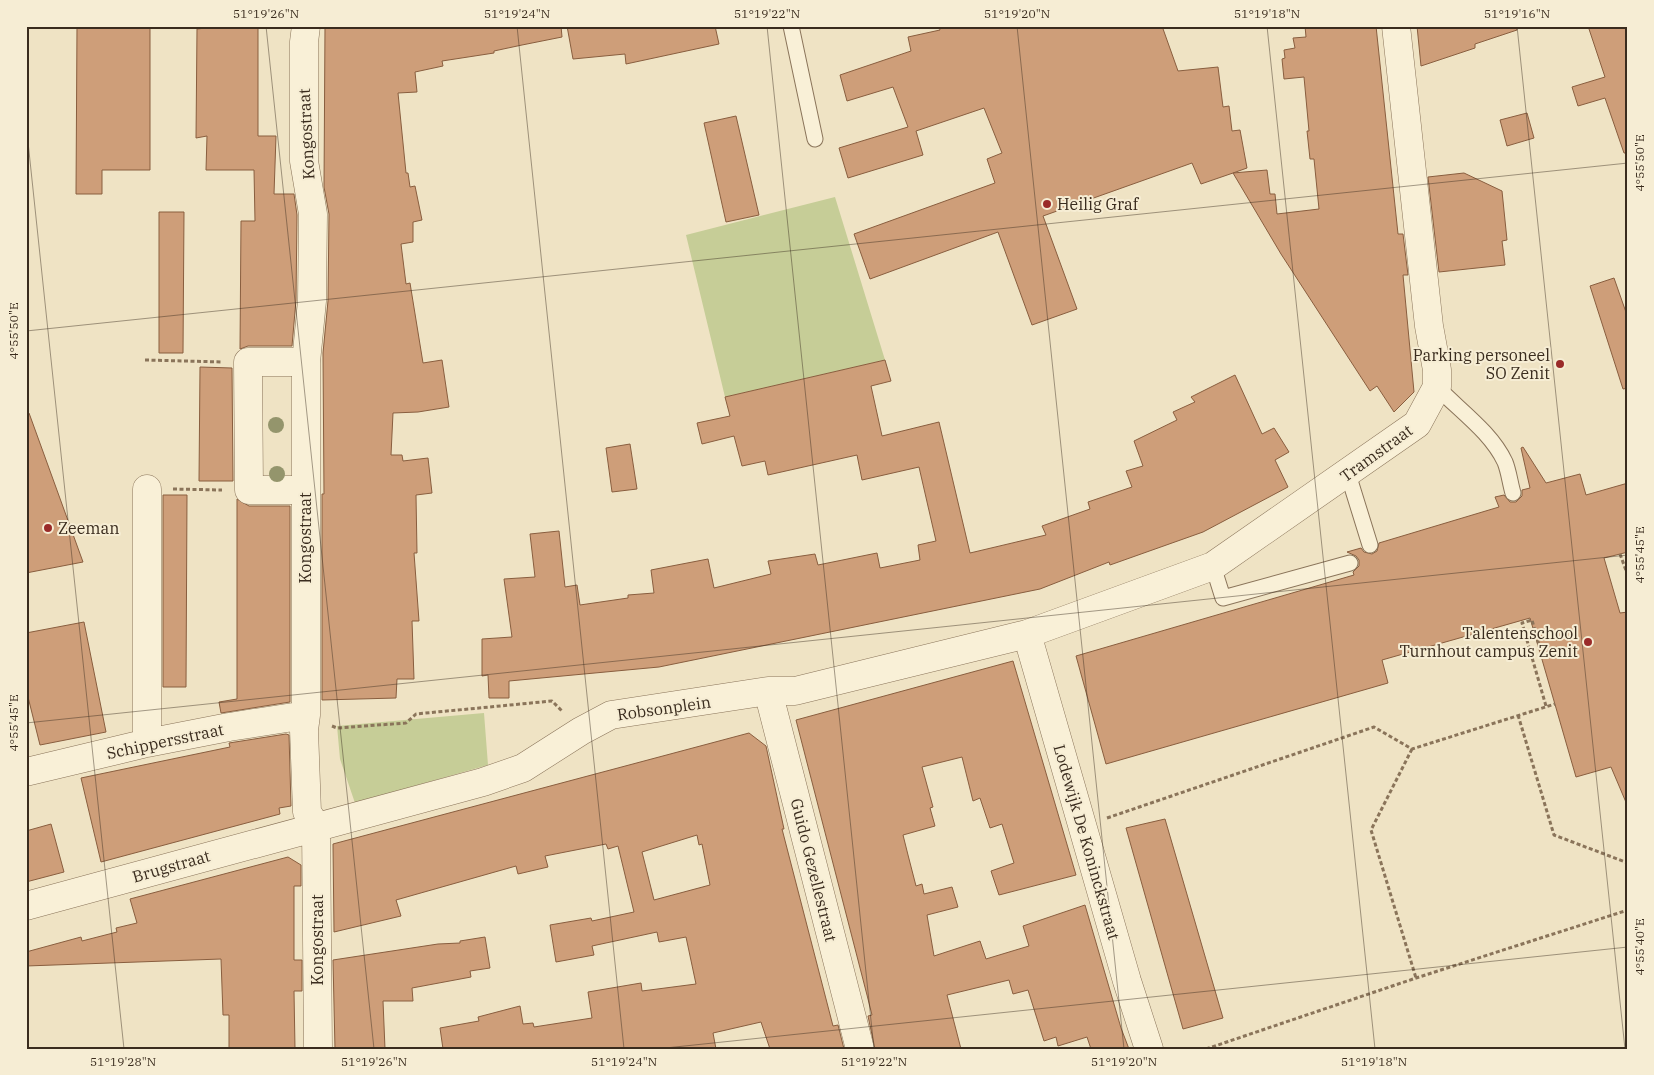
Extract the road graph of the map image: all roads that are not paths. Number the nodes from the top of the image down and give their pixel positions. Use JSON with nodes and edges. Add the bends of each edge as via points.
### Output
{"nodes":[{"id":1,"x":306,"y":26,"type":"edge"},
{"id":2,"x":791,"y":26,"type":"edge"},
{"id":3,"x":1396,"y":26,"type":"edge"},
{"id":4,"x":815,"y":139,"type":"dead end"},
{"id":5,"x":306,"y":362,"type":"junction"},
{"id":6,"x":1437,"y":387,"type":"junction"},
{"id":7,"x":1348,"y":474,"type":"junction"},
{"id":8,"x":147,"y":489,"type":"road end"},
{"id":9,"x":305,"y":490,"type":"junction"},
{"id":10,"x":1513,"y":493,"type":"dead end"},
{"id":11,"x":1370,"y":545,"type":"dead end"},
{"id":12,"x":1350,"y":563,"type":"dead end"},
{"id":13,"x":1213,"y":566,"type":"junction"},
{"id":14,"x":1027,"y":634,"type":"junction"},
{"id":15,"x":768,"y":691,"type":"junction"},
{"id":16,"x":306,"y":715,"type":"junction"},
{"id":17,"x":147,"y":743,"type":"junction"},
{"id":18,"x":26,"y":772,"type":"edge"},
{"id":19,"x":316,"y":826,"type":"junction"},
{"id":20,"x":26,"y":906,"type":"edge"},
{"id":21,"x":318,"y":1049,"type":"edge"},
{"id":22,"x":860,"y":1049,"type":"edge"},
{"id":23,"x":1150,"y":1049,"type":"edge"}],
"edges":[{"from":1,"to":5,"type":"street","name":"Kongostraat","via":[[304,161],[313,214],[312,301]]},
{"from":2,"to":4,"type":"lane"},
{"from":3,"to":6,"type":"street"},
{"from":5,"to":9,"type":"street","name":"Kongostraat"},
{"from":5,"to":9,"type":"street","via":[[248,362],[249,490]]},
{"from":6,"to":7,"type":"street","name":"Tramstraat","via":[[1417,424]]},
{"from":6,"to":10,"type":"lane","via":[[1464,415],[1480,426],[1505,462]]},
{"from":7,"to":11,"type":"lane"},
{"from":7,"to":13,"type":"street","name":"Tramstraat"},
{"from":8,"to":17,"type":"street"},
{"from":9,"to":16,"type":"street","name":"Kongostraat"},
{"from":12,"to":13,"type":"lane","via":[[1223,598]]},
{"from":13,"to":14,"type":"street","name":"Tramstraat"},
{"from":14,"to":15,"type":"street","name":"Robsonplein","via":[[795,691]]},
{"from":14,"to":23,"type":"street","name":"Lodewijk De Koninckstraat","via":[[1127,981]]},
{"from":15,"to":19,"type":"street","name":"Robsonplein","via":[[611,715],[524,768],[484,782]]},
{"from":15,"to":22,"type":"street","name":"Guido Gezellestraat"},
{"from":16,"to":17,"type":"street","name":"Schippersstraat"},
{"from":16,"to":19,"type":"street","name":"Kongostraat","via":[[307,812]]},
{"from":17,"to":18,"type":"street","name":"Schippersstraat"},
{"from":19,"to":20,"type":"street","name":"Brugstraat"},
{"from":19,"to":21,"type":"street","name":"Kongostraat"}]}
